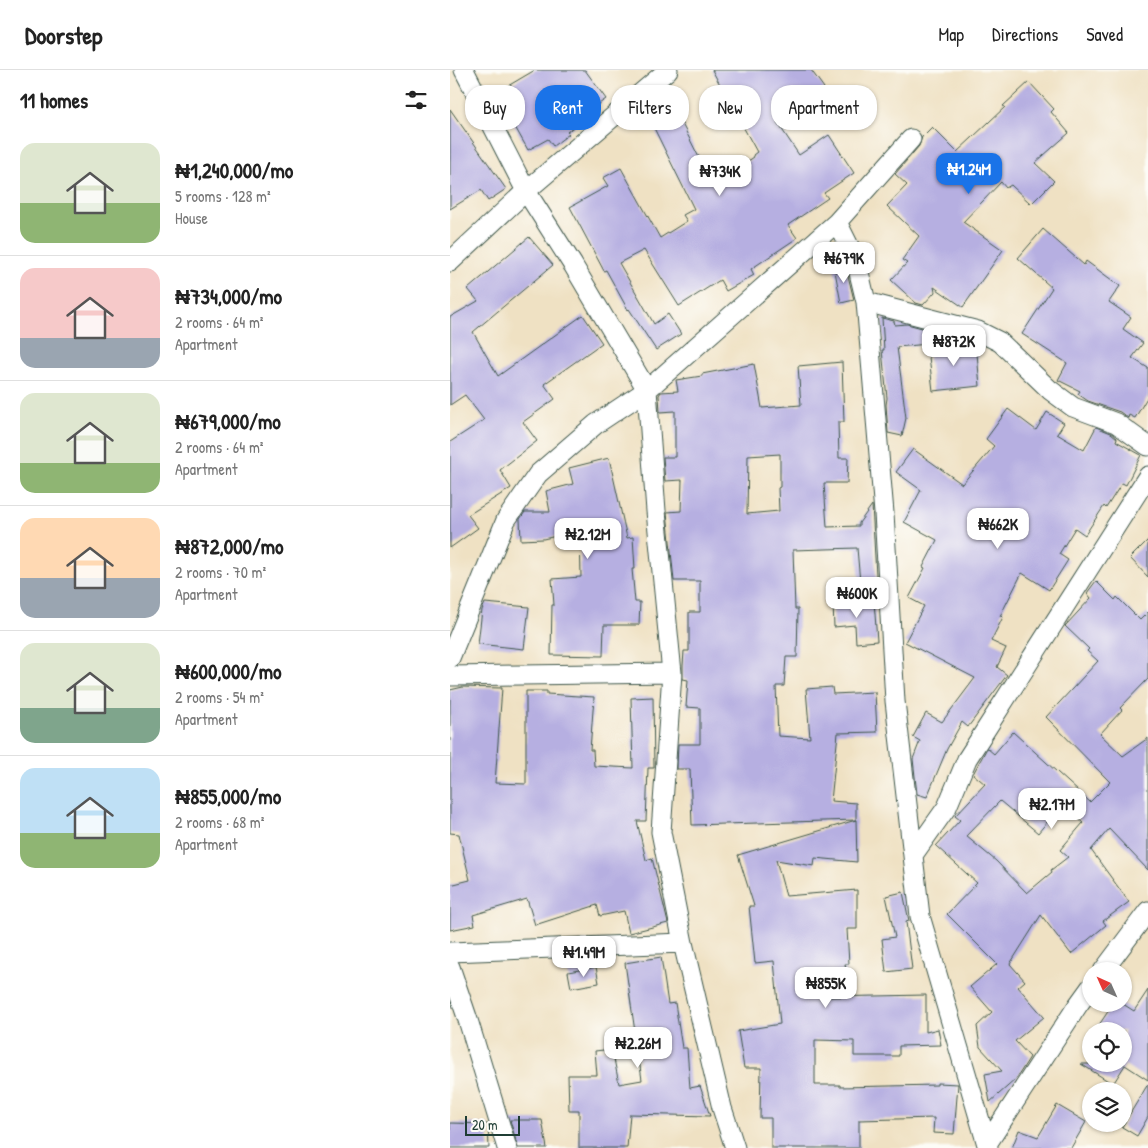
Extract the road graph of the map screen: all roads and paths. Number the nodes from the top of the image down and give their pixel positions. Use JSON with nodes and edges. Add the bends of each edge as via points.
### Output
{"nodes":[{"id":1,"x":464,"y":70,"type":"edge"},
{"id":2,"x":668,"y":70,"type":"edge"},
{"id":3,"x":911,"y":139,"type":"dead end"},
{"id":4,"x":526,"y":190,"type":"junction"},
{"id":5,"x":837,"y":222,"type":"junction"},
{"id":6,"x":450,"y":262,"type":"edge"},
{"id":7,"x":866,"y":302,"type":"junction"},
{"id":8,"x":648,"y":390,"type":"junction"},
{"id":9,"x":1148,"y":446,"type":"edge"},
{"id":10,"x":1148,"y":476,"type":"edge"},
{"id":11,"x":450,"y":658,"type":"edge"},
{"id":12,"x":672,"y":673,"type":"junction"},
{"id":13,"x":450,"y":676,"type":"edge"},
{"id":14,"x":913,"y":855,"type":"junction"},
{"id":15,"x":1148,"y":911,"type":"edge"},
{"id":16,"x":683,"y":943,"type":"junction"},
{"id":17,"x":450,"y":952,"type":"edge"},
{"id":18,"x":1110,"y":962,"type":"edge"},
{"id":19,"x":450,"y":967,"type":"edge"},
{"id":20,"x":1082,"y":999,"type":"edge"},
{"id":21,"x":987,"y":1146,"type":"edge"},
{"id":22,"x":507,"y":1148,"type":"edge"},
{"id":23,"x":735,"y":1148,"type":"edge"}],
"edges":[{"from":1,"to":4,"type":"street"},
{"from":2,"to":4,"type":"street"},
{"from":3,"to":5,"type":"street"},
{"from":4,"to":6,"type":"street"},
{"from":4,"to":8,"type":"street"},
{"from":5,"to":7,"type":"street","via":[[856,260]]},
{"from":5,"to":8,"type":"street"},
{"from":7,"to":9,"type":"street","via":[[978,331],[1000,342],[1050,390],[1073,407],[1116,423]]},
{"from":7,"to":14,"type":"street","via":[[884,513],[895,701]]},
{"from":8,"to":11,"type":"street","via":[[596,424],[538,474],[506,520]]},
{"from":8,"to":12,"type":"street"},
{"from":10,"to":14,"type":"street","via":[[967,759],[947,807]]},
{"from":12,"to":13,"type":"street"},
{"from":12,"to":16,"type":"street","via":[[661,832]]},
{"from":14,"to":21,"type":"street","via":[[920,916]]},
{"from":15,"to":18,"type":"street"},
{"from":16,"to":17,"type":"street"},
{"from":16,"to":23,"type":"street","via":[[722,1108]]},
{"from":19,"to":22,"type":"street"},
{"from":20,"to":21,"type":"street"}]}
